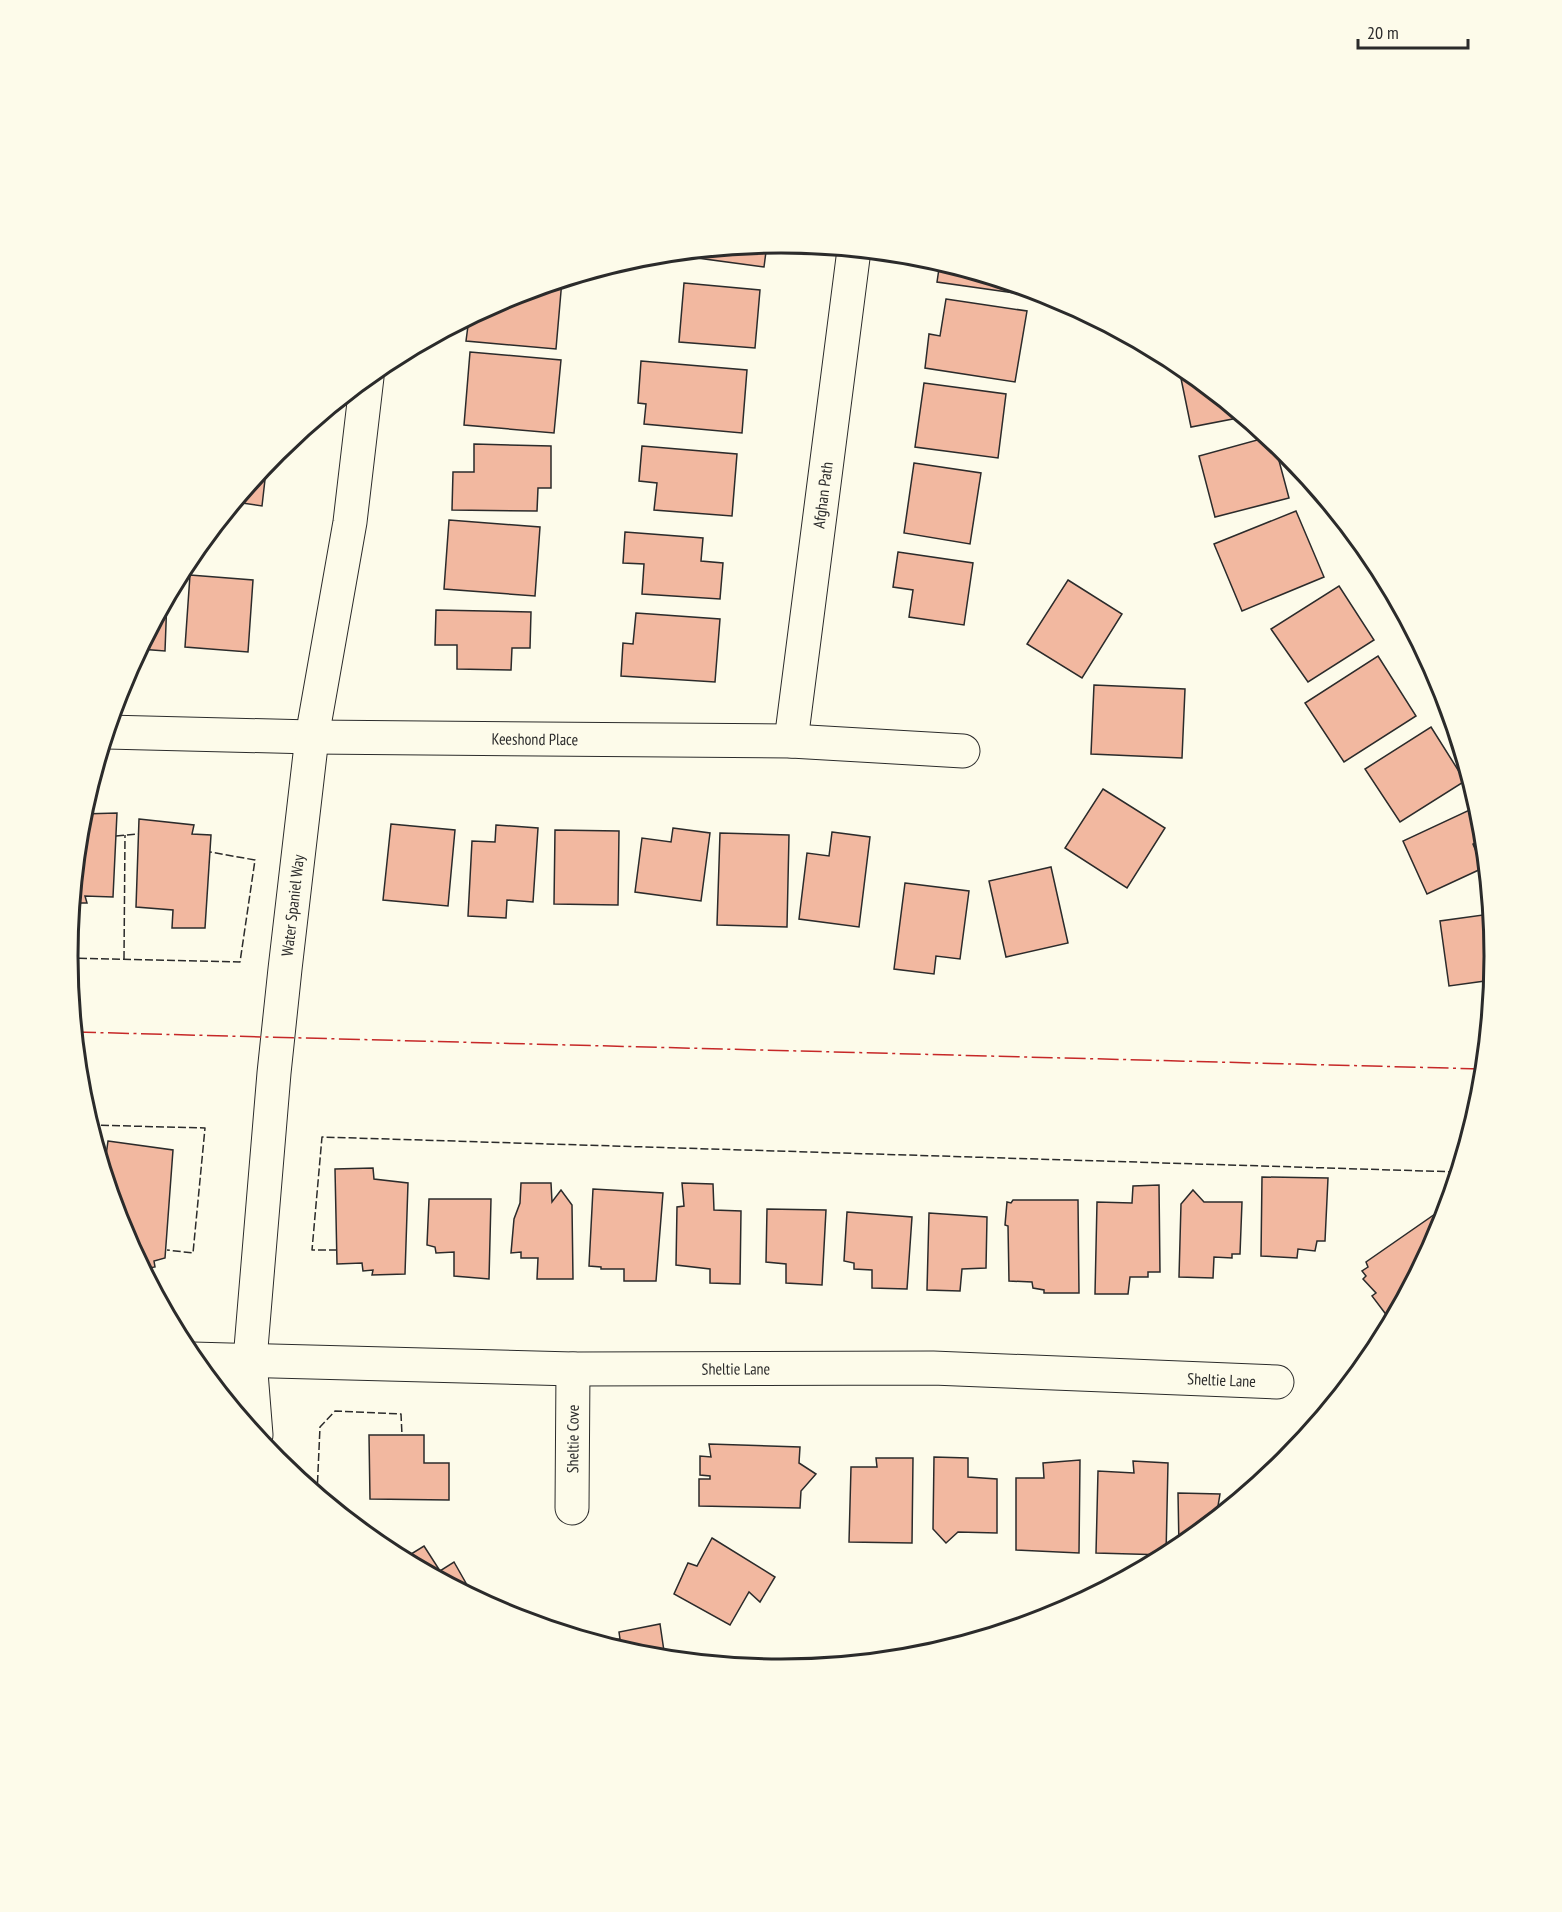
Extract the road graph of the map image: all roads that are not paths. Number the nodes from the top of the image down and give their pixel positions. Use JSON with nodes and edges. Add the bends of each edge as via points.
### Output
{"nodes":[{"id":1,"x":853,"y":257,"type":"edge"},
{"id":2,"x":366,"y":389,"type":"edge"},
{"id":3,"x":114,"y":732,"type":"edge"},
{"id":4,"x":312,"y":737,"type":"junction"},
{"id":5,"x":791,"y":741,"type":"junction"},
{"id":6,"x":963,"y":751,"type":"dead end"},
{"id":7,"x":205,"y":1359,"type":"edge"},
{"id":8,"x":245,"y":1360,"type":"junction"},
{"id":9,"x":573,"y":1369,"type":"junction"},
{"id":10,"x":1277,"y":1382,"type":"dead end"},
{"id":11,"x":229,"y":1392,"type":"edge"},
{"id":12,"x":254,"y":1422,"type":"edge"},
{"id":13,"x":572,"y":1508,"type":"dead end"}],
"edges":[{"from":1,"to":5,"type":"street","name":"Afghan Path"},
{"from":2,"to":4,"type":"street","name":"Water Spaniel Way","via":[[350,522]]},
{"from":3,"to":4,"type":"street","name":"Keeshond Place"},
{"from":4,"to":5,"type":"street","name":"Keeshond Place"},
{"from":4,"to":8,"type":"street","name":"Water Spaniel Way"},
{"from":5,"to":6,"type":"street","name":"Keeshond Place"},
{"from":7,"to":8,"type":"street","name":"Sheltie Lane"},
{"from":8,"to":9,"type":"street","name":"Sheltie Lane"},
{"from":8,"to":11,"type":"street","name":"Water Spaniel Way"},
{"from":8,"to":12,"type":"street","name":"Water Spaniel Way"},
{"from":9,"to":10,"type":"street","name":"Sheltie Lane","via":[[933,1368]]},
{"from":9,"to":13,"type":"street","name":"Sheltie Cove"}]}
